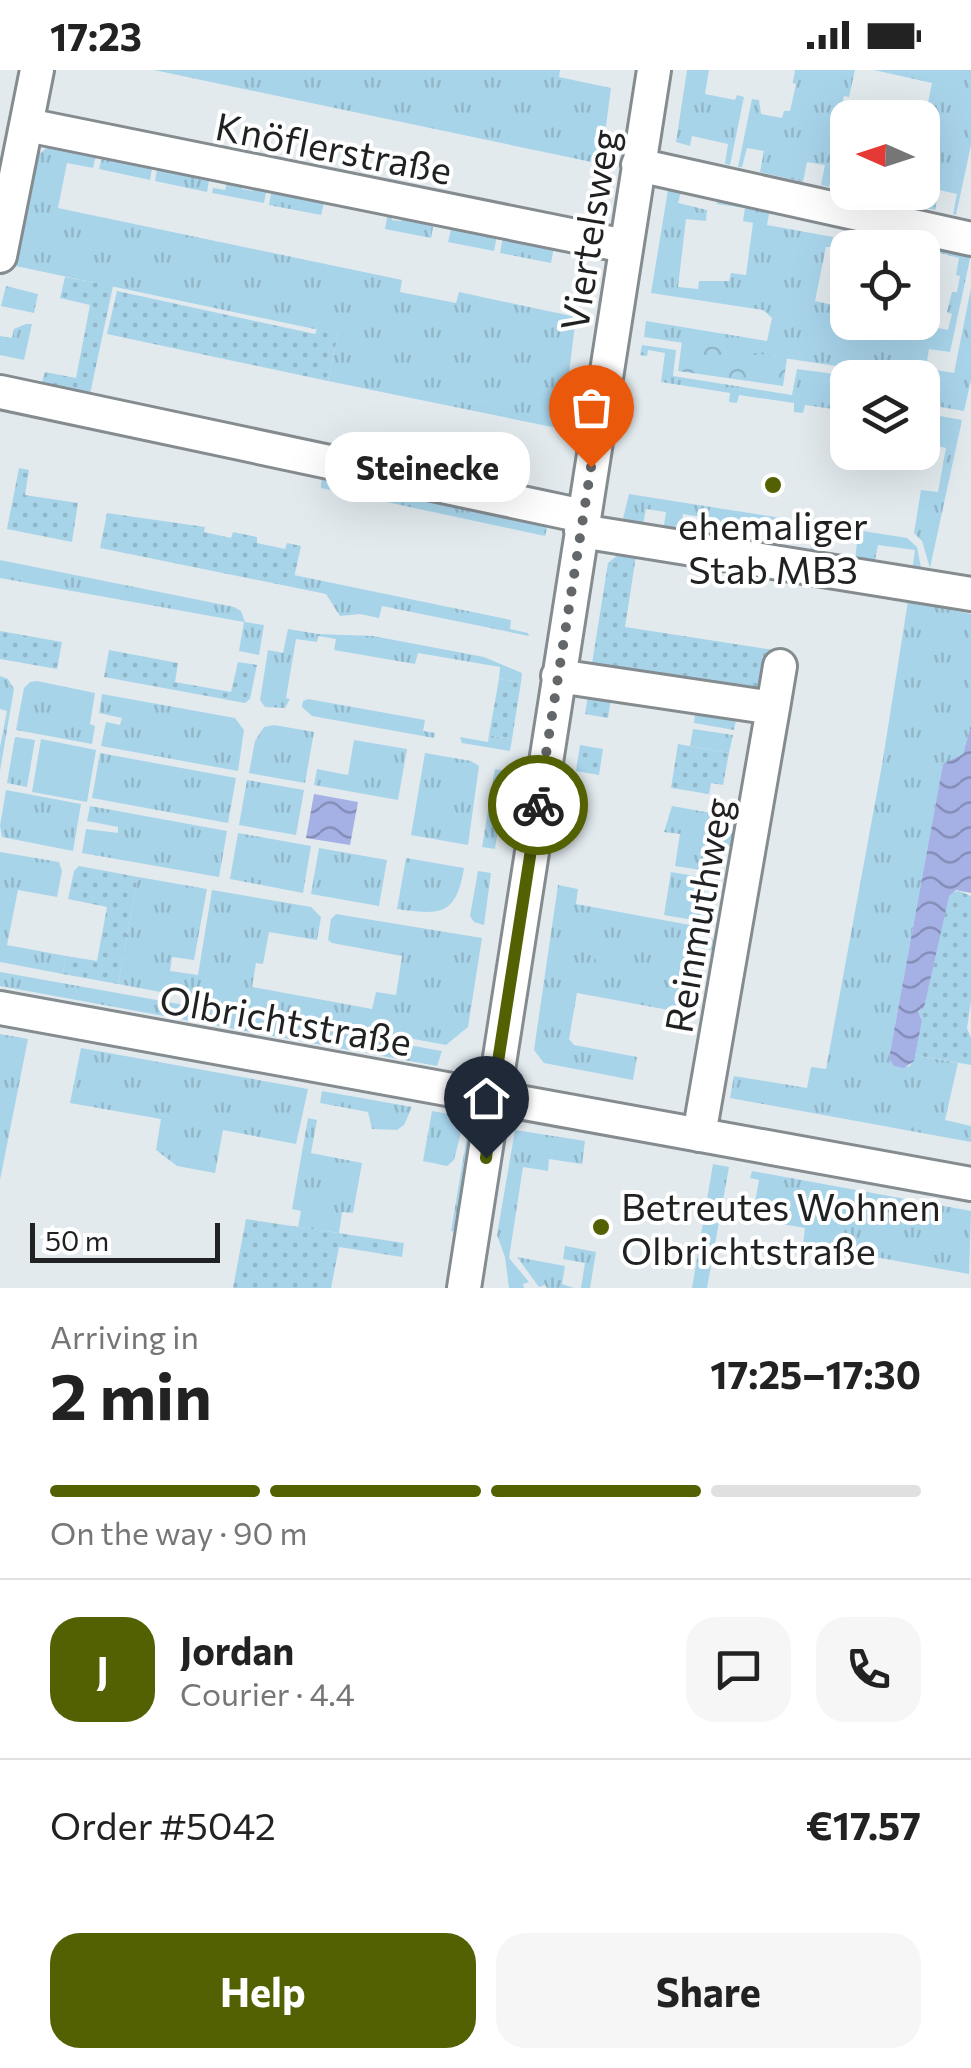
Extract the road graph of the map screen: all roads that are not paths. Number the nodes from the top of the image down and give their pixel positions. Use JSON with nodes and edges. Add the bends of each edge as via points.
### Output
{"nodes":[{"id":1,"x":37,"y":70,"type":"edge"},
{"id":2,"x":654,"y":70,"type":"edge"},
{"id":3,"x":28,"y":124,"type":"junction"},
{"id":4,"x":638,"y":165,"type":"junction"},
{"id":5,"x":971,"y":239,"type":"edge"},
{"id":6,"x":625,"y":246,"type":"junction"},
{"id":7,"x":0,"y":256,"type":"edge"},
{"id":8,"x":0,"y":392,"type":"edge"},
{"id":9,"x":582,"y":524,"type":"junction"},
{"id":10,"x":971,"y":594,"type":"edge"},
{"id":11,"x":780,"y":666,"type":"dead end"},
{"id":12,"x":558,"y":676,"type":"junction"},
{"id":13,"x":773,"y":708,"type":"junction"},
{"id":14,"x":0,"y":1008,"type":"edge"},
{"id":15,"x":494,"y":1096,"type":"junction"},
{"id":16,"x":698,"y":1135,"type":"junction"},
{"id":17,"x":971,"y":1184,"type":"edge"},
{"id":18,"x":464,"y":1288,"type":"edge"}],
"edges":[{"from":1,"to":3,"type":"street"},
{"from":2,"to":4,"type":"street","name":"Viertelsweg"},
{"from":3,"to":6,"type":"street","name":"Knöflerstraße"},
{"from":3,"to":7,"type":"street"},
{"from":4,"to":5,"type":"street"},
{"from":4,"to":6,"type":"street","name":"Viertelsweg"},
{"from":6,"to":9,"type":"street","name":"Viertelsweg"},
{"from":8,"to":9,"type":"street"},
{"from":9,"to":10,"type":"street"},
{"from":9,"to":12,"type":"street","name":"Viertelsweg"},
{"from":11,"to":13,"type":"street","name":"Reinmuthweg"},
{"from":12,"to":13,"type":"street"},
{"from":12,"to":15,"type":"street","name":"Viertelsweg"},
{"from":13,"to":16,"type":"street","name":"Reinmuthweg"},
{"from":14,"to":15,"type":"street","name":"Olbrichtstraße"},
{"from":15,"to":16,"type":"street","name":"Olbrichtstraße"},
{"from":15,"to":18,"type":"street","name":"Viertelsweg"},
{"from":16,"to":17,"type":"street","name":"Olbrichtstraße"}]}
